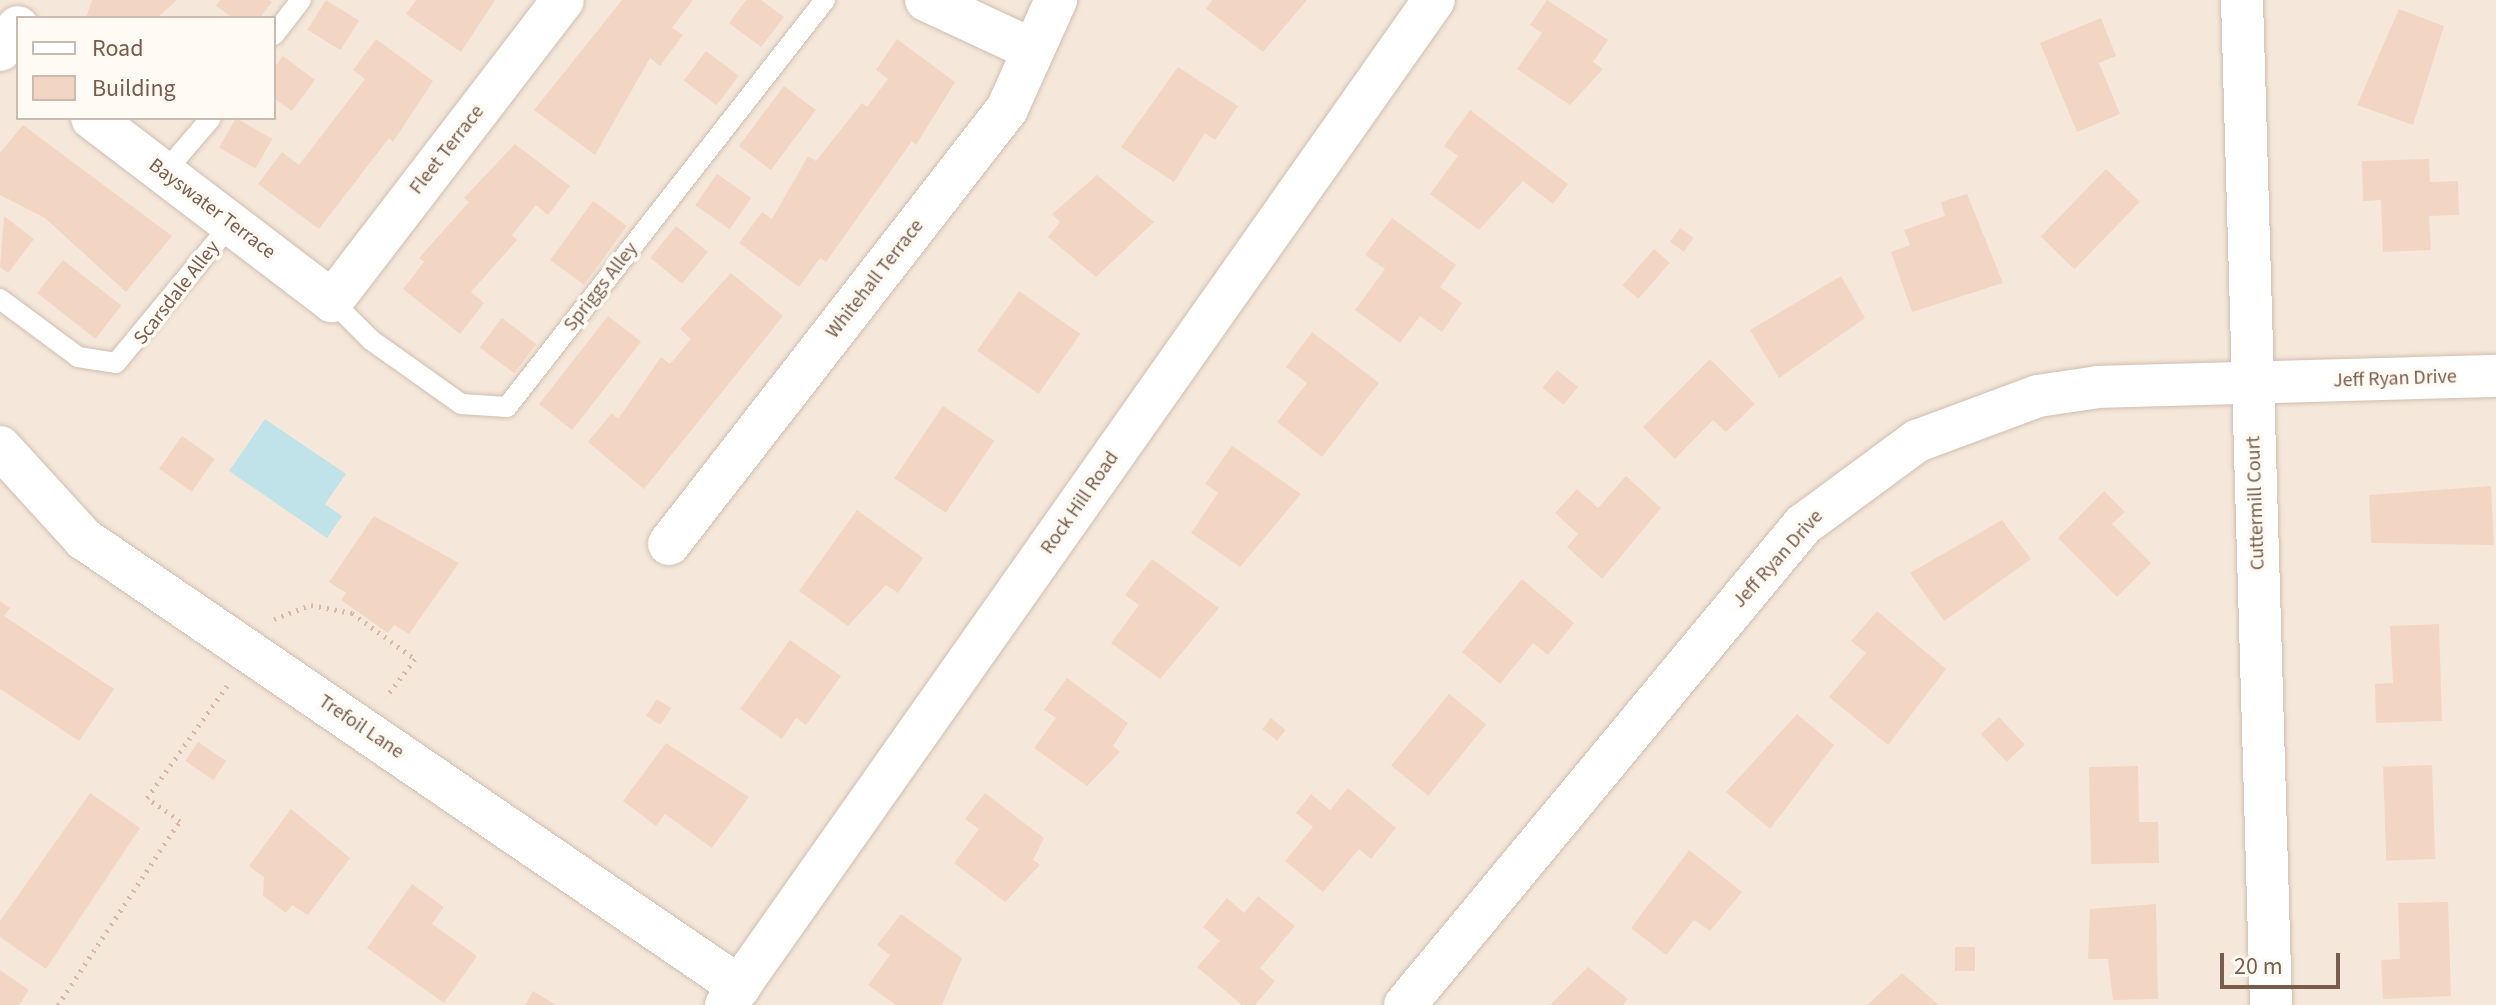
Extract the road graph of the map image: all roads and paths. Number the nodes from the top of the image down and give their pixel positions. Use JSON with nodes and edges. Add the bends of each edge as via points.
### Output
{"nodes":[{"id":1,"x":301,"y":0,"type":"edge"},
{"id":2,"x":563,"y":0,"type":"edge"},
{"id":3,"x":825,"y":0,"type":"edge"},
{"id":4,"x":926,"y":0,"type":"edge"},
{"id":5,"x":1056,"y":0,"type":"edge"},
{"id":6,"x":1434,"y":0,"type":"edge"},
{"id":7,"x":2242,"y":0,"type":"edge"},
{"id":8,"x":276,"y":32,"type":"edge"},
{"id":9,"x":1033,"y":50,"type":"junction"},
{"id":10,"x":95,"y":120,"type":"edge"},
{"id":11,"x":209,"y":120,"type":"edge"},
{"id":12,"x":164,"y":173,"type":"junction"},
{"id":13,"x":231,"y":224,"type":"junction"},
{"id":14,"x":0,"y":299,"type":"edge"},
{"id":15,"x":332,"y":301,"type":"junction"},
{"id":16,"x":2496,"y":376,"type":"edge"},
{"id":17,"x":2253,"y":383,"type":"junction"},
{"id":18,"x":0,"y":447,"type":"edge"},
{"id":19,"x":669,"y":544,"type":"dead end"},
{"id":20,"x":251,"y":652,"type":"junction"},
{"id":21,"x":391,"y":703,"type":"dead end"},
{"id":22,"x":733,"y":996,"type":"edge"},
{"id":23,"x":58,"y":1005,"type":"edge"},
{"id":24,"x":1405,"y":1005,"type":"edge"},
{"id":25,"x":2271,"y":1005,"type":"edge"}],
"edges":[{"from":1,"to":8,"type":"lane"},
{"from":2,"to":15,"type":"street","name":"Fleet Terrace"},
{"from":3,"to":15,"type":"lane","name":"Spriggs Alley","via":[[507,407],[449,397],[371,340]]},
{"from":4,"to":9,"type":"street"},
{"from":5,"to":9,"type":"street","name":"Whitehall Terrace"},
{"from":6,"to":22,"type":"street","name":"Rock Hill Road"},
{"from":7,"to":17,"type":"street","name":"Cuttermill Court"},
{"from":9,"to":19,"type":"street","name":"Whitehall Terrace","via":[[1007,109]]},
{"from":10,"to":12,"type":"street","name":"Bayswater Terrace"},
{"from":11,"to":12,"type":"lane"},
{"from":12,"to":13,"type":"street","name":"Bayswater Terrace"},
{"from":13,"to":14,"type":"lane","name":"Scarsdale Alley","via":[[116,363],[78,357]]},
{"from":13,"to":15,"type":"street","name":"Bayswater Terrace"},
{"from":16,"to":17,"type":"street","name":"Jeff Ryan Drive"},
{"from":17,"to":24,"type":"street","name":"Jeff Ryan Drive","via":[[2098,387],[2038,396],[1917,441],[1858,478],[1803,525]]},
{"from":17,"to":25,"type":"street","name":"Cuttermill Court"},
{"from":18,"to":20,"type":"street","name":"Trefoil Lane","via":[[84,539]]},
{"from":20,"to":21,"type":"path","via":[[285,609],[333,606],[415,659],[384,699]]},
{"from":20,"to":22,"type":"street","name":"Trefoil Lane"},
{"from":20,"to":23,"type":"path","via":[[147,798],[180,821]]}]}
